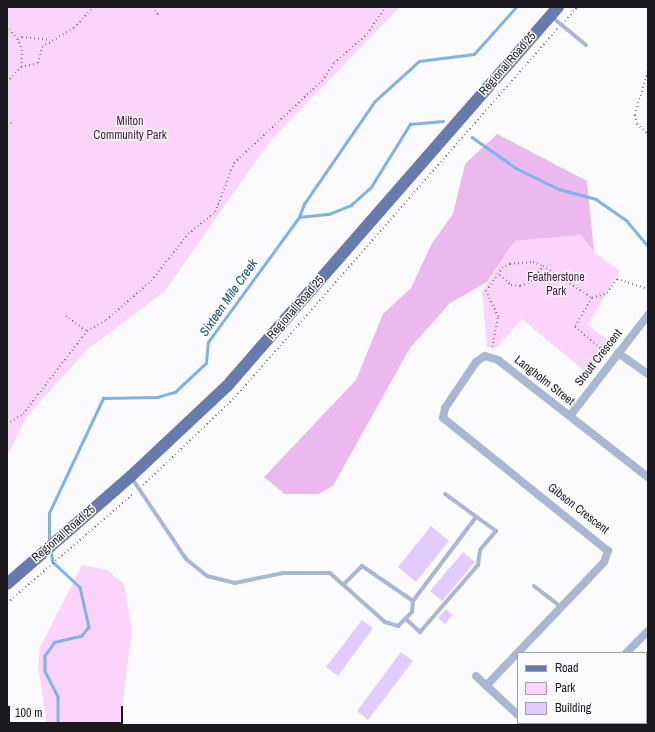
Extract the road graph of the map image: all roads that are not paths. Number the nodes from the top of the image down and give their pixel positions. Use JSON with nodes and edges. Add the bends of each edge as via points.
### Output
{"nodes":[{"id":1,"x":554,"y":11,"type":"edge"},
{"id":2,"x":586,"y":45,"type":"dead end"},
{"id":3,"x":648,"y":315,"type":"edge"},
{"id":4,"x":618,"y":353,"type":"junction"},
{"id":5,"x":648,"y":374,"type":"edge"},
{"id":6,"x":570,"y":416,"type":"junction"},
{"id":7,"x":443,"y":418,"type":"joint"},
{"id":8,"x":130,"y":477,"type":"junction"},
{"id":9,"x":648,"y":477,"type":"edge"},
{"id":10,"x":445,"y":494,"type":"dead end"},
{"id":11,"x":476,"y":517,"type":"junction"},
{"id":12,"x":345,"y":583,"type":"junction"},
{"id":13,"x":7,"y":584,"type":"edge"},
{"id":14,"x":534,"y":586,"type":"dead end"},
{"id":15,"x":413,"y":601,"type":"junction"},
{"id":16,"x":562,"y":606,"type":"junction"},
{"id":17,"x":407,"y":620,"type":"junction"},
{"id":18,"x":648,"y":631,"type":"edge"},
{"id":19,"x":518,"y":652,"type":"edge"},
{"id":20,"x":627,"y":652,"type":"edge"},
{"id":21,"x":517,"y":653,"type":"edge"},
{"id":22,"x":476,"y":676,"type":"dead end"},
{"id":23,"x":486,"y":686,"type":"junction"},
{"id":24,"x":517,"y":714,"type":"edge"}],
"edges":[{"from":1,"to":2,"type":"lane","via":[[561,25]]},
{"from":1,"to":8,"type":"main road","name":"Regional Road 25","via":[[228,385]]},
{"from":3,"to":4,"type":"street","name":"Stoutt Crescent"},
{"from":4,"to":5,"type":"street"},
{"from":4,"to":6,"type":"street","name":"Stoutt Crescent"},
{"from":6,"to":7,"type":"street","name":"Langholm Street","via":[[489,355],[476,362],[445,408]]},
{"from":6,"to":9,"type":"street","name":"Langholm Street"},
{"from":7,"to":16,"type":"street","name":"Gibson Crescent","via":[[606,546],[608,557]]},
{"from":8,"to":12,"type":"lane","via":[[186,559],[218,582],[306,572],[330,574]]},
{"from":8,"to":13,"type":"main road","name":"Regional Road 25"},
{"from":10,"to":11,"type":"lane"},
{"from":11,"to":15,"type":"lane"},
{"from":11,"to":17,"type":"lane","via":[[496,531],[480,550],[478,565],[420,632]]},
{"from":12,"to":15,"type":"lane","via":[[362,566]]},
{"from":12,"to":17,"type":"lane","via":[[385,622],[398,626]]},
{"from":14,"to":16,"type":"lane"},
{"from":15,"to":17,"type":"lane"},
{"from":16,"to":19,"type":"street","name":"Gibson Crescent"},
{"from":18,"to":20,"type":"street"},
{"from":21,"to":23,"type":"street","name":"Gibson Crescent"},
{"from":22,"to":23,"type":"street"},
{"from":23,"to":24,"type":"street"}]}
